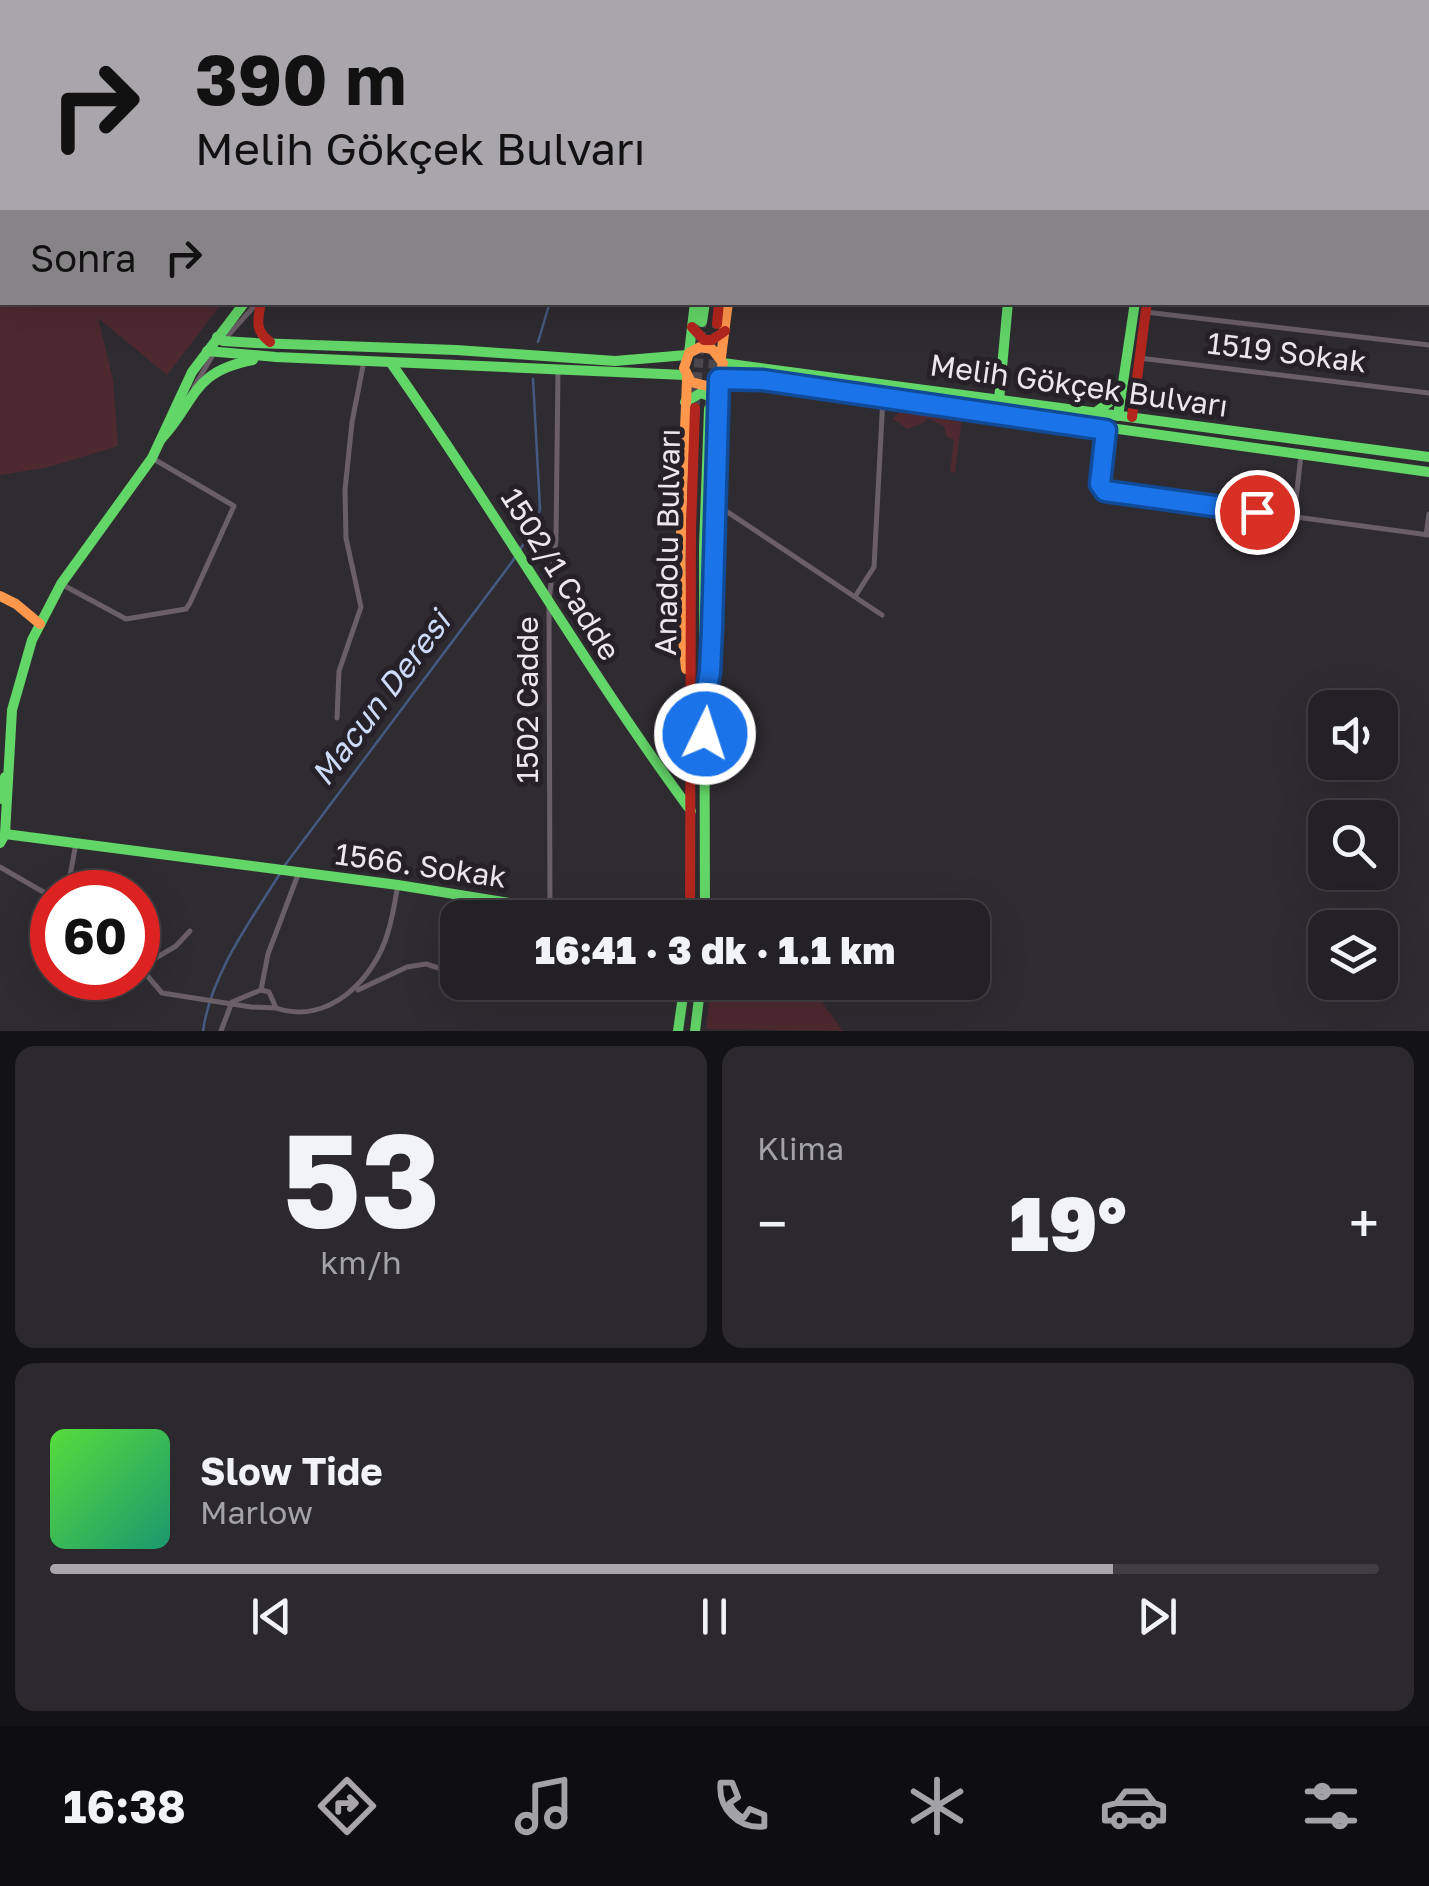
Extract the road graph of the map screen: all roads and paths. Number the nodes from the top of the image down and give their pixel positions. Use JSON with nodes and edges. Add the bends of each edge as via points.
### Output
{"nodes":[{"id":1,"x":242,"y":305,"type":"edge"},
{"id":2,"x":257,"y":305,"type":"edge"},
{"id":3,"x":260,"y":305,"type":"edge"},
{"id":4,"x":695,"y":305,"type":"edge"},
{"id":5,"x":703,"y":305,"type":"edge"},
{"id":6,"x":719,"y":305,"type":"edge"},
{"id":7,"x":727,"y":305,"type":"edge"},
{"id":8,"x":1008,"y":305,"type":"edge"},
{"id":9,"x":1136,"y":305,"type":"edge"},
{"id":10,"x":1146,"y":307,"type":"edge"},
{"id":11,"x":697,"y":325,"type":"junction"},
{"id":12,"x":721,"y":327,"type":"junction"},
{"id":13,"x":220,"y":339,"type":"junction"},
{"id":14,"x":1429,"y":345,"type":"edge"},
{"id":15,"x":278,"y":351,"type":"junction"},
{"id":16,"x":210,"y":352,"type":"junction"},
{"id":17,"x":688,"y":354,"type":"junction"},
{"id":18,"x":559,"y":355,"type":"junction"},
{"id":19,"x":1139,"y":358,"type":"junction"},
{"id":20,"x":722,"y":360,"type":"junction"},
{"id":21,"x":364,"y":361,"type":"junction"},
{"id":22,"x":390,"y":362,"type":"junction"},
{"id":23,"x":558,"y":370,"type":"junction"},
{"id":24,"x":686,"y":376,"type":"junction"},
{"id":25,"x":718,"y":380,"type":"junction"},
{"id":26,"x":1122,"y":391,"type":"junction"},
{"id":27,"x":1429,"y":392,"type":"edge"},
{"id":28,"x":883,"y":397,"type":"junction"},
{"id":29,"x":188,"y":398,"type":"junction"},
{"id":30,"x":999,"y":400,"type":"junction"},
{"id":31,"x":690,"y":405,"type":"junction"},
{"id":32,"x":713,"y":409,"type":"junction"},
{"id":33,"x":1096,"y":412,"type":"junction"},
{"id":34,"x":1118,"y":416,"type":"junction"},
{"id":35,"x":1132,"y":417,"type":"junction"},
{"id":36,"x":1111,"y":430,"type":"junction"},
{"id":37,"x":1129,"y":433,"type":"junction"},
{"id":38,"x":159,"y":441,"type":"junction"},
{"id":39,"x":1301,"y":456,"type":"junction"},
{"id":40,"x":1429,"y":457,"type":"edge"},
{"id":41,"x":152,"y":458,"type":"junction"},
{"id":42,"x":1429,"y":472,"type":"edge"},
{"id":43,"x":715,"y":503,"type":"junction"},
{"id":44,"x":1429,"y":514,"type":"edge"},
{"id":45,"x":1294,"y":517,"type":"junction"},
{"id":46,"x":1428,"y":535,"type":"edge"},
{"id":47,"x":61,"y":584,"type":"junction"},
{"id":48,"x":0,"y":596,"type":"edge"},
{"id":49,"x":856,"y":596,"type":"junction"},
{"id":50,"x":549,"y":601,"type":"junction"},
{"id":51,"x":882,"y":615,"type":"dead end"},
{"id":52,"x":40,"y":624,"type":"junction"},
{"id":53,"x":704,"y":704,"type":"junction"},
{"id":54,"x":337,"y":718,"type":"dead end"},
{"id":55,"x":9,"y":763,"type":"junction"},
{"id":56,"x":0,"y":800,"type":"edge"},
{"id":57,"x":692,"y":812,"type":"junction"},
{"id":58,"x":2,"y":833,"type":"edge"},
{"id":59,"x":76,"y":843,"type":"junction"},
{"id":60,"x":0,"y":867,"type":"edge"},
{"id":61,"x":71,"y":870,"type":"edge"},
{"id":62,"x":295,"y":872,"type":"junction"},
{"id":63,"x":30,"y":884,"type":"edge"},
{"id":64,"x":398,"y":884,"type":"junction"},
{"id":65,"x":495,"y":900,"type":"edge"},
{"id":66,"x":550,"y":900,"type":"edge"},
{"id":67,"x":690,"y":900,"type":"edge"},
{"id":68,"x":705,"y":900,"type":"edge"},
{"id":69,"x":190,"y":931,"type":"dead end"},
{"id":70,"x":160,"y":954,"type":"edge"},
{"id":71,"x":440,"y":968,"type":"edge"},
{"id":72,"x":261,"y":990,"type":"junction"},
{"id":73,"x":160,"y":991,"type":"edge"},
{"id":74,"x":345,"y":997,"type":"junction"},
{"id":75,"x":682,"y":1000,"type":"edge"},
{"id":76,"x":699,"y":1000,"type":"edge"},
{"id":77,"x":232,"y":1002,"type":"junction"},
{"id":78,"x":276,"y":1008,"type":"junction"},
{"id":79,"x":221,"y":1031,"type":"edge"},
{"id":80,"x":678,"y":1031,"type":"edge"},
{"id":81,"x":696,"y":1031,"type":"edge"}],
"edges":[{"from":1,"to":13,"type":"main road"},
{"from":2,"to":13,"type":"street"},
{"from":3,"to":15,"type":"main road","via":[[259,334]]},
{"from":4,"to":11,"type":"main road"},
{"from":5,"to":11,"type":"main road"},
{"from":6,"to":12,"type":"main road"},
{"from":7,"to":12,"type":"main road"},
{"from":8,"to":30,"type":"main road"},
{"from":9,"to":26,"type":"main road"},
{"from":10,"to":14,"type":"street"},
{"from":10,"to":19,"type":"main road"},
{"from":11,"to":12,"type":"main road","via":[[704,340]]},
{"from":11,"to":17,"type":"main road"},
{"from":12,"to":20,"type":"main road"},
{"from":13,"to":15,"type":"main road"},
{"from":13,"to":16,"type":"main road"},
{"from":15,"to":16,"type":"main road"},
{"from":15,"to":18,"type":"main road"},
{"from":15,"to":21,"type":"main road"},
{"from":15,"to":29,"type":"main road","via":[[226,366]]},
{"from":16,"to":29,"type":"street"},
{"from":16,"to":38,"type":"main road","via":[[182,388]]},
{"from":17,"to":18,"type":"main road","via":[[652,360]]},
{"from":17,"to":20,"type":"main road","via":[[706,347]]},
{"from":17,"to":24,"type":"main road"},
{"from":18,"to":23,"type":"main road"},
{"from":19,"to":27,"type":"street","name":"1519 Sokak"},
{"from":19,"to":35,"type":"main road"},
{"from":20,"to":25,"type":"main road"},
{"from":20,"to":30,"type":"main road","name":"Melih Gökçek Bulvarı"},
{"from":21,"to":22,"type":"main road"},
{"from":21,"to":54,"type":"street","via":[[345,490],[346,538],[361,607],[340,670]]},
{"from":22,"to":23,"type":"main road"},
{"from":22,"to":50,"type":"main road","name":"1502/1 Cadde"},
{"from":23,"to":24,"type":"main road"},
{"from":23,"to":50,"type":"street","name":"1502 Cadde"},
{"from":24,"to":25,"type":"main road","via":[[702,386]]},
{"from":24,"to":31,"type":"main road","name":"Anadolu Bulvarı"},
{"from":25,"to":28,"type":"main road","name":"Melih Gökçek Bulvarı"},
{"from":25,"to":32,"type":"main road"},
{"from":26,"to":33,"type":"main road"},
{"from":26,"to":34,"type":"main road"},
{"from":28,"to":36,"type":"main road","name":"Melih Gökçek Bulvarı"},
{"from":28,"to":49,"type":"street","via":[[874,568]]},
{"from":29,"to":38,"type":"main road"},
{"from":30,"to":33,"type":"main road","name":"Melih Gökçek Bulvarı"},
{"from":31,"to":32,"type":"main road","via":[[702,392],[713,398]]},
{"from":31,"to":57,"type":"main road","name":"Anadolu Bulvarı","via":[[681,627]]},
{"from":32,"to":43,"type":"main road"},
{"from":32,"to":53,"type":"main road","name":"Anadolu Bulvarı","via":[[704,519]]},
{"from":33,"to":34,"type":"main road","name":"Melih Gökçek Bulvarı"},
{"from":34,"to":35,"type":"main road","name":"Melih Gökçek Bulvarı"},
{"from":34,"to":36,"type":"main road"},
{"from":35,"to":37,"type":"main road"},
{"from":35,"to":40,"type":"main road","name":"Melih Gökçek Bulvarı"},
{"from":36,"to":37,"type":"main road","name":"Melih Gökçek Bulvarı"},
{"from":36,"to":45,"type":"street","via":[[1100,484],[1105,491]]},
{"from":37,"to":39,"type":"main road","name":"Melih Gökçek Bulvarı"},
{"from":38,"to":41,"type":"main road"},
{"from":39,"to":42,"type":"main road","name":"Melih Gökçek Bulvarı"},
{"from":39,"to":45,"type":"street"},
{"from":41,"to":47,"type":"main road"},
{"from":41,"to":47,"type":"street","via":[[234,506],[186,609],[126,619]]},
{"from":43,"to":49,"type":"street"},
{"from":43,"to":53,"type":"main road"},
{"from":44,"to":46,"type":"street"},
{"from":45,"to":46,"type":"street"},
{"from":47,"to":52,"type":"main road"},
{"from":48,"to":52,"type":"main road"},
{"from":49,"to":51,"type":"street"},
{"from":50,"to":57,"type":"main road","name":"1502/1 Cadde"},
{"from":50,"to":66,"type":"street","name":"1502 Cadde"},
{"from":52,"to":55,"type":"main road","via":[[14,698]]},
{"from":53,"to":68,"type":"main road","name":"Anadolu Bulvarı"},
{"from":55,"to":56,"type":"main road"},
{"from":55,"to":58,"type":"main road"},
{"from":57,"to":67,"type":"main road","name":"Anadolu Bulvarı"},
{"from":58,"to":59,"type":"main road","name":"1566. Sokak"},
{"from":59,"to":61,"type":"street"},
{"from":59,"to":62,"type":"main road","name":"1566. Sokak"},
{"from":60,"to":63,"type":"street"},
{"from":62,"to":64,"type":"main road","name":"1566. Sokak"},
{"from":62,"to":72,"type":"street"},
{"from":64,"to":65,"type":"main road","name":"1566. Sokak"},
{"from":64,"to":74,"type":"street","via":[[388,936],[361,984]]},
{"from":69,"to":70,"type":"street"},
{"from":71,"to":74,"type":"street","via":[[407,967]]},
{"from":72,"to":77,"type":"street"},
{"from":72,"to":78,"type":"street"},
{"from":73,"to":77,"type":"street"},
{"from":74,"to":78,"type":"street","via":[[314,1012]]},
{"from":75,"to":80,"type":"main road"},
{"from":76,"to":81,"type":"main road"},
{"from":77,"to":78,"type":"street"},
{"from":77,"to":79,"type":"street"}]}
